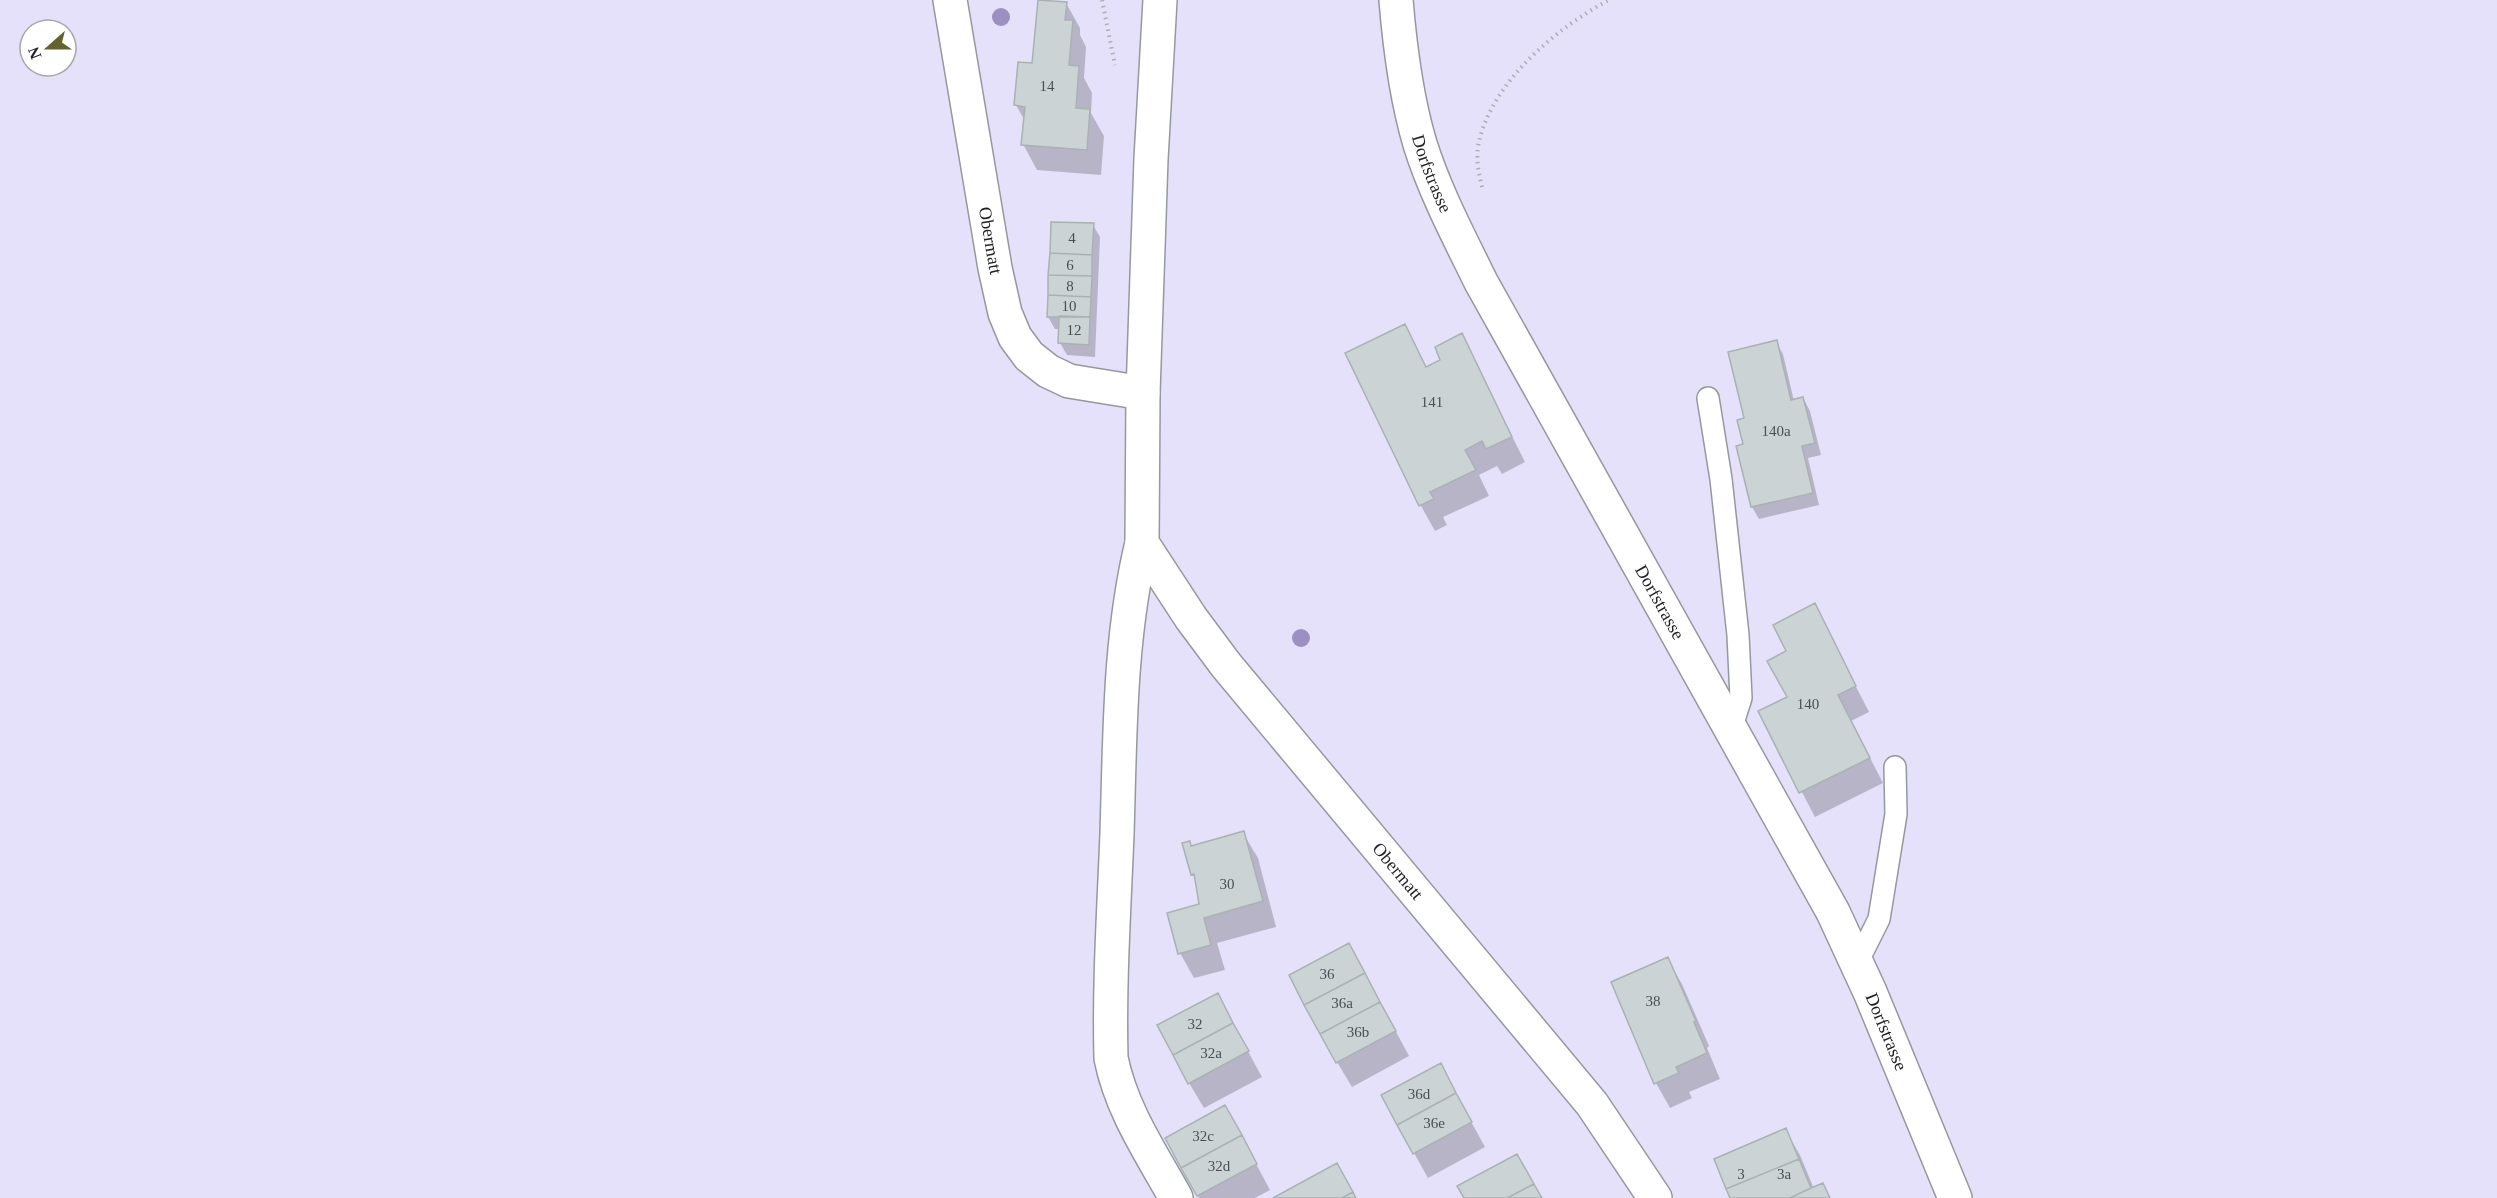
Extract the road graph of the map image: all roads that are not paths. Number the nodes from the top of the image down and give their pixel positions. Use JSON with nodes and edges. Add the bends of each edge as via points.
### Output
{"nodes":[{"id":1,"x":950,"y":0,"type":"edge"},
{"id":2,"x":1160,"y":0,"type":"edge"},
{"id":3,"x":1396,"y":0,"type":"edge"},
{"id":4,"x":1143,"y":393,"type":"junction"},
{"id":5,"x":1708,"y":398,"type":"dead end"},
{"id":6,"x":1142,"y":543,"type":"junction"},
{"id":7,"x":1731,"y":729,"type":"junction"},
{"id":8,"x":1894,"y":767,"type":"dead end"},
{"id":9,"x":1857,"y":963,"type":"junction"},
{"id":10,"x":1176,"y":1198,"type":"edge"},
{"id":11,"x":1654,"y":1198,"type":"edge"},
{"id":12,"x":1954,"y":1198,"type":"edge"}],
"edges":[{"from":1,"to":4,"type":"street","name":"Obermatt","via":[[994,268],[1015,337],[1029,356],[1069,381]]},
{"from":2,"to":4,"type":"street","via":[[1150,159]]},
{"from":3,"to":7,"type":"street","name":"Dorfstrasse","via":[[1409,99],[1439,194],[1480,282]]},
{"from":4,"to":6,"type":"street"},
{"from":5,"to":7,"type":"lane","via":[[1738,635],[1741,698]]},
{"from":6,"to":10,"type":"street","via":[[1127,620],[1111,1058],[1124,1103]]},
{"from":6,"to":11,"type":"street","name":"Obermatt","via":[[1226,664],[1592,1104]]},
{"from":7,"to":9,"type":"street","name":"Dorfstrasse","via":[[1833,912]]},
{"from":8,"to":9,"type":"lane","via":[[1896,814],[1879,919]]},
{"from":9,"to":12,"type":"street","name":"Dorfstrasse"}]}
